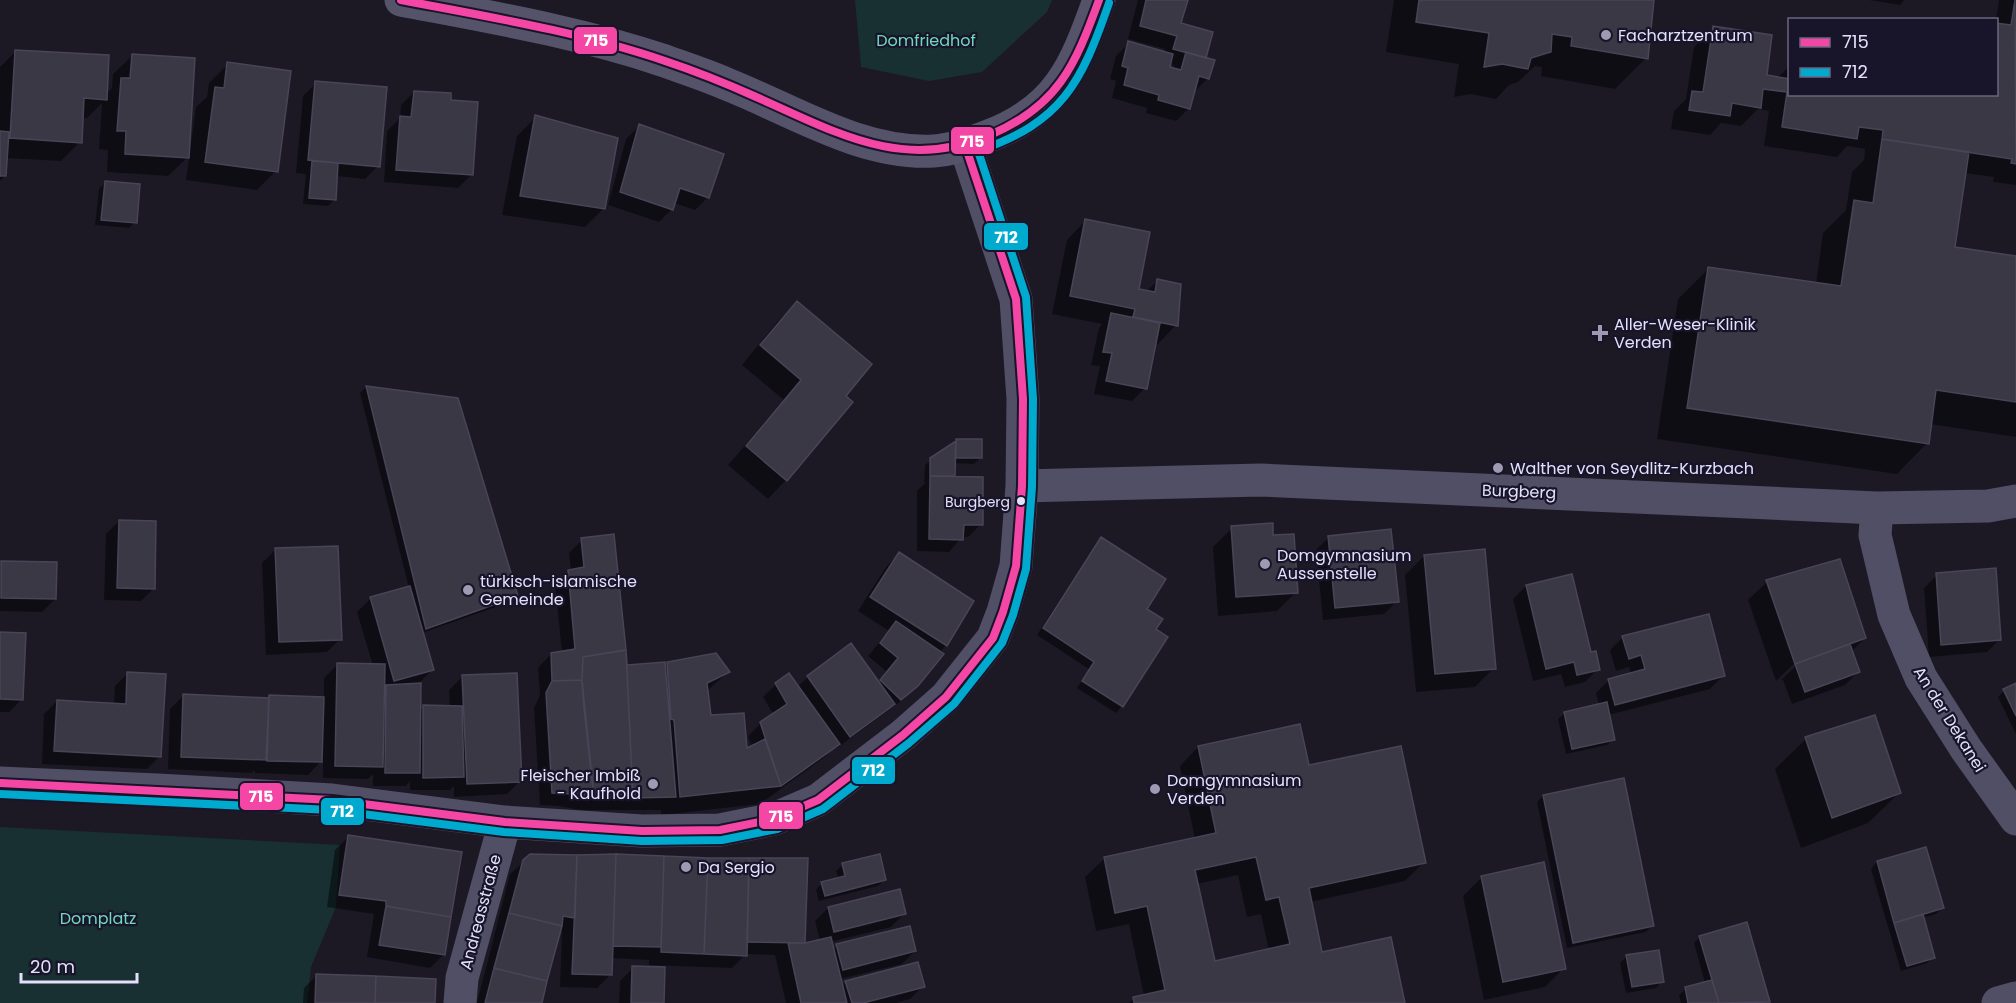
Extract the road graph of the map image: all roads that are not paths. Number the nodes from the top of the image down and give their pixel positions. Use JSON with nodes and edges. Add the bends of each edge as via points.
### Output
{"nodes":[{"id":1,"x":401,"y":0,"type":"edge"},
{"id":2,"x":1099,"y":0,"type":"edge"},
{"id":3,"x":965,"y":145,"type":"junction"},
{"id":4,"x":1022,"y":486,"type":"junction"},
{"id":5,"x":2016,"y":501,"type":"edge"},
{"id":6,"x":1877,"y":508,"type":"junction"},
{"id":7,"x":0,"y":783,"type":"edge"},
{"id":8,"x":2016,"y":819,"type":"edge"},
{"id":9,"x":505,"y":822,"type":"junction"},
{"id":10,"x":2016,"y":998,"type":"edge"},
{"id":11,"x":460,"y":1003,"type":"edge"},
{"id":12,"x":1998,"y":1003,"type":"edge"}],
"edges":[{"from":1,"to":3,"type":"main road","via":[[600,40],[728,84],[873,144],[936,151]]},
{"from":2,"to":3,"type":"main road","via":[[1086,38],[1054,93],[1023,121]]},
{"from":3,"to":4,"type":"street","via":[[1016,299],[1022,380]]},
{"from":4,"to":6,"type":"street","name":"Burgberg","via":[[1261,480]]},
{"from":4,"to":9,"type":"street","via":[[1016,566],[993,638],[945,697],[903,735],[818,800],[774,819],[720,830],[642,831]]},
{"from":5,"to":6,"type":"street","name":"Burgberg","via":[[1988,506]]},
{"from":6,"to":8,"type":"street","name":"An der Dekanei","via":[[1875,535],[1894,615],[1921,678]]},
{"from":7,"to":9,"type":"street","via":[[332,800]]},
{"from":9,"to":11,"type":"street","name":"Andreasstraße","via":[[462,978]]},
{"from":10,"to":12,"type":"street"}]}
